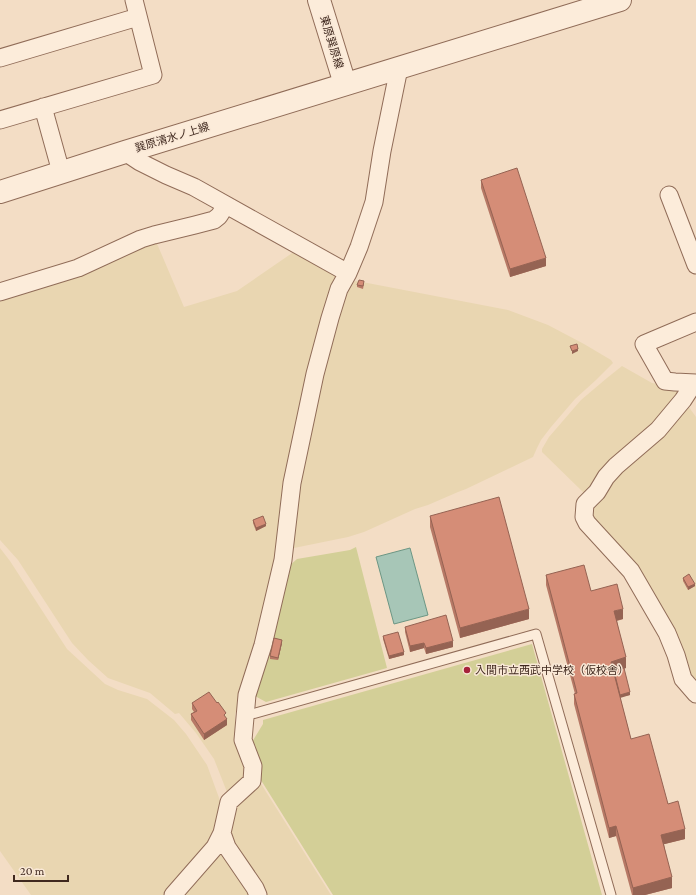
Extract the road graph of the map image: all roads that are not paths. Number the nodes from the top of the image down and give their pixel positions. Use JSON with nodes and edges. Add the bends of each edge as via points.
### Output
{"nodes":[{"id":1,"x":134,"y":0,"type":"edge"},
{"id":2,"x":319,"y":0,"type":"edge"},
{"id":3,"x":620,"y":0,"type":"edge"},
{"id":4,"x":138,"y":17,"type":"junction"},
{"id":5,"x":0,"y":58,"type":"edge"},
{"id":6,"x":399,"y":68,"type":"junction"},
{"id":7,"x":345,"y":84,"type":"junction"},
{"id":8,"x":43,"y":107,"type":"junction"},
{"id":9,"x":0,"y":120,"type":"edge"},
{"id":10,"x":125,"y":152,"type":"junction"},
{"id":11,"x":61,"y":172,"type":"junction"},
{"id":12,"x":0,"y":192,"type":"edge"},
{"id":13,"x":668,"y":195,"type":"dead end"},
{"id":14,"x":226,"y":205,"type":"junction"},
{"id":15,"x":696,"y":265,"type":"edge"},
{"id":16,"x":348,"y":273,"type":"junction"},
{"id":17,"x":0,"y":292,"type":"edge"},
{"id":18,"x":696,"y":322,"type":"edge"},
{"id":19,"x":695,"y":383,"type":"edge"},
{"id":20,"x":696,"y":694,"type":"edge"},
{"id":21,"x":245,"y":716,"type":"junction"},
{"id":22,"x":222,"y":833,"type":"junction"},
{"id":23,"x":173,"y":895,"type":"edge"},
{"id":24,"x":258,"y":895,"type":"edge"},
{"id":25,"x":611,"y":895,"type":"edge"}],
"edges":[{"from":1,"to":4,"type":"street"},
{"from":2,"to":7,"type":"street","name":"東原巽原線"},
{"from":3,"to":6,"type":"street","name":"巽原清水ノ上線"},
{"from":4,"to":5,"type":"street"},
{"from":4,"to":8,"type":"street","via":[[153,75]]},
{"from":6,"to":7,"type":"street","name":"巽原清水ノ上線"},
{"from":6,"to":16,"type":"street","via":[[374,202]]},
{"from":7,"to":10,"type":"street","name":"巽原清水ノ上線"},
{"from":8,"to":9,"type":"street"},
{"from":8,"to":11,"type":"street"},
{"from":10,"to":11,"type":"street","name":"巽原清水ノ上線"},
{"from":10,"to":14,"type":"street"},
{"from":11,"to":12,"type":"street","name":"巽原清水ノ上線"},
{"from":13,"to":15,"type":"street"},
{"from":14,"to":16,"type":"street"},
{"from":14,"to":17,"type":"street","via":[[214,220],[140,239],[78,268]]},
{"from":16,"to":21,"type":"street","via":[[339,289],[315,374],[292,484],[283,560],[263,645],[247,695]]},
{"from":18,"to":19,"type":"street","via":[[644,344],[665,381]]},
{"from":19,"to":20,"type":"street","via":[[658,430],[606,477],[597,492],[585,504],[584,517],[631,571],[667,633],[683,679]]},
{"from":21,"to":22,"type":"street","via":[[243,740],[253,766],[252,781],[228,802]]},
{"from":21,"to":25,"type":"lane","via":[[536,634]]},
{"from":22,"to":23,"type":"street","via":[[215,846]]},
{"from":22,"to":24,"type":"street","via":[[227,847]]}]}
